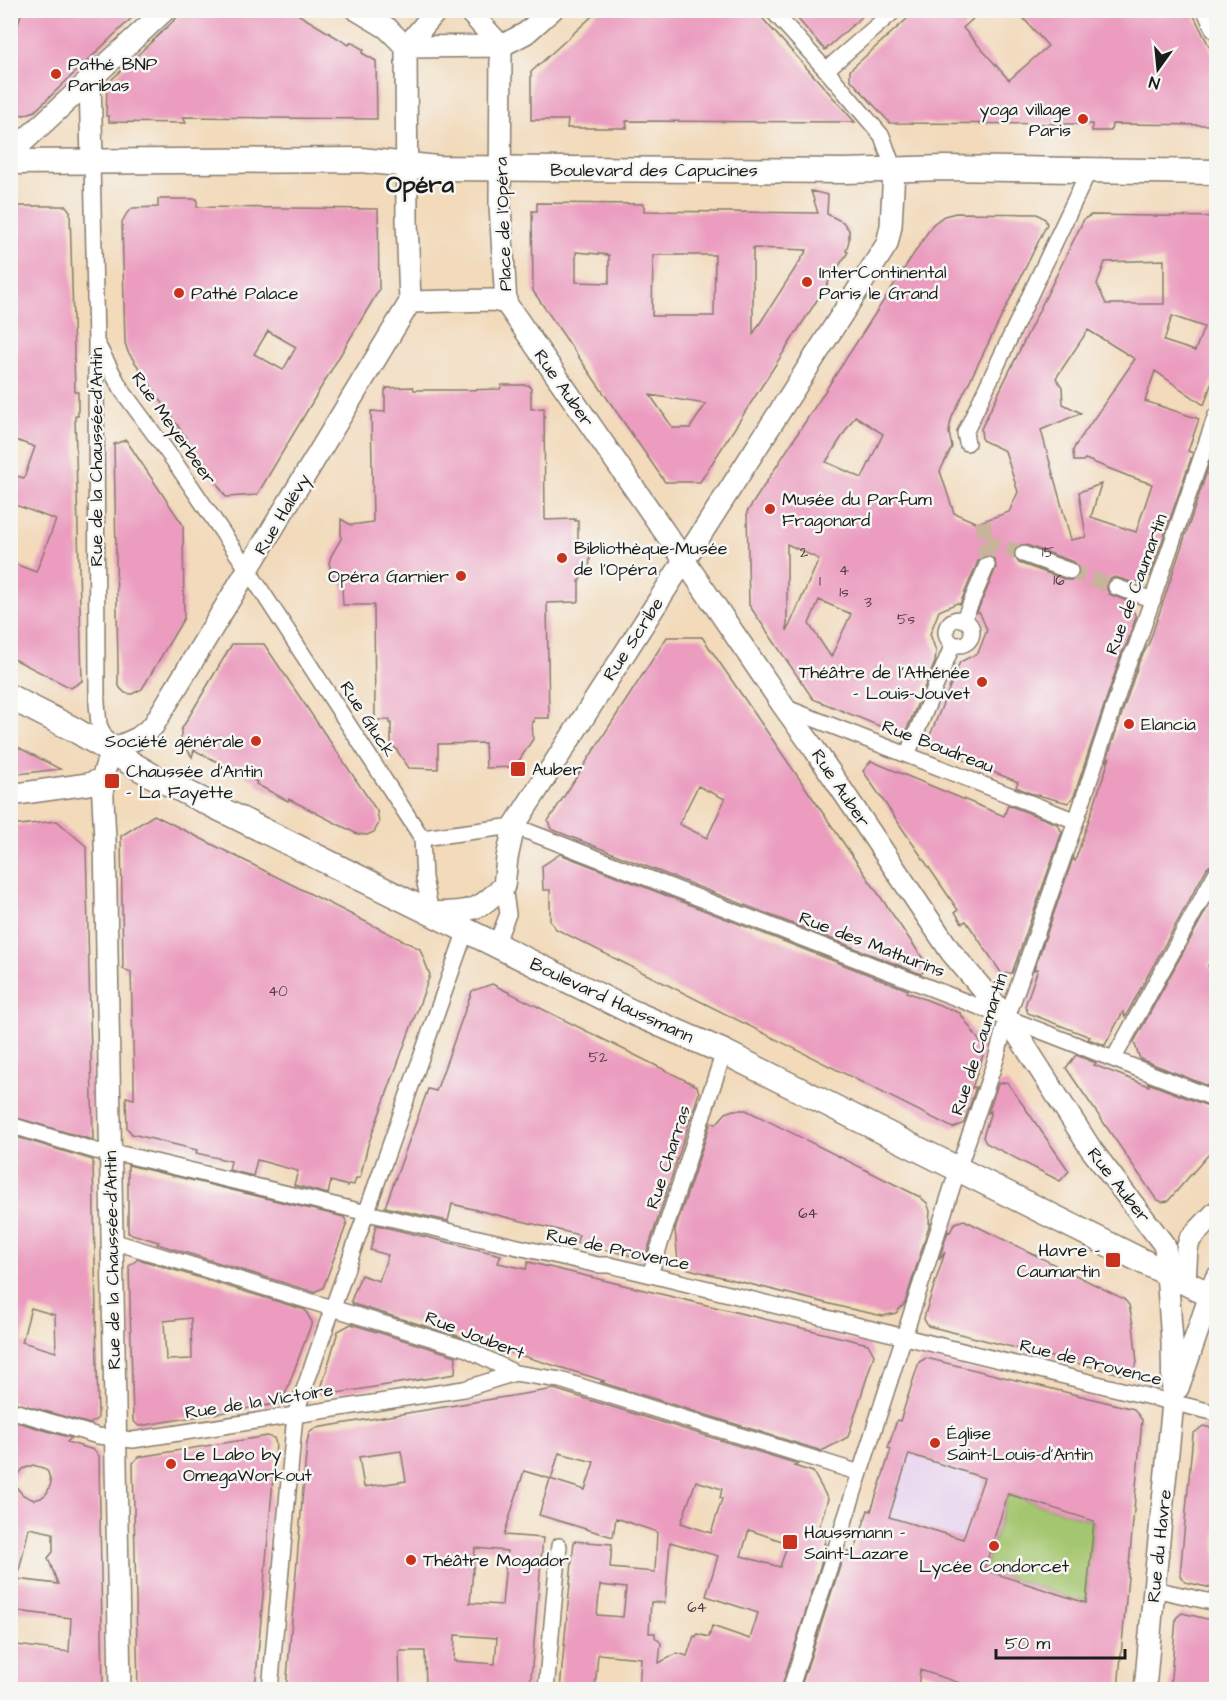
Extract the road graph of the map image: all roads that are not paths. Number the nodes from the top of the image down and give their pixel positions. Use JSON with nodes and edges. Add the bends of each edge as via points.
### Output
{"nodes":[{"id":1,"x":165,"y":10,"type":"edge"},
{"id":2,"x":357,"y":10,"type":"edge"},
{"id":3,"x":437,"y":10,"type":"edge"},
{"id":4,"x":468,"y":10,"type":"edge"},
{"id":5,"x":552,"y":10,"type":"edge"},
{"id":6,"x":772,"y":10,"type":"edge"},
{"id":7,"x":895,"y":10,"type":"edge"},
{"id":8,"x":1208,"y":10,"type":"edge"},
{"id":9,"x":1216,"y":28,"type":"edge"},
{"id":10,"x":501,"y":46,"type":"junction"},
{"id":11,"x":406,"y":47,"type":"junction"},
{"id":12,"x":826,"y":70,"type":"junction"},
{"id":13,"x":90,"y":80,"type":"junction"},
{"id":14,"x":10,"y":154,"type":"edge"},
{"id":15,"x":10,"y":162,"type":"edge"},
{"id":16,"x":92,"y":162,"type":"junction"},
{"id":17,"x":407,"y":164,"type":"junction"},
{"id":18,"x":500,"y":169,"type":"junction"},
{"id":19,"x":894,"y":170,"type":"junction"},
{"id":20,"x":1089,"y":170,"type":"junction"},
{"id":21,"x":1216,"y":172,"type":"edge"},
{"id":22,"x":410,"y":302,"type":"junction"},
{"id":23,"x":506,"y":303,"type":"junction"},
{"id":24,"x":96,"y":342,"type":"junction"},
{"id":25,"x":1216,"y":415,"type":"edge"},
{"id":26,"x":967,"y":443,"type":"dead end"},
{"id":27,"x":1023,"y":554,"type":"tunnel mouth"},
{"id":28,"x":684,"y":560,"type":"junction"},
{"id":29,"x":987,"y":565,"type":"tunnel mouth"},
{"id":30,"x":248,"y":570,"type":"junction"},
{"id":31,"x":1070,"y":571,"type":"tunnel mouth"},
{"id":32,"x":1116,"y":587,"type":"tunnel mouth"},
{"id":33,"x":1153,"y":600,"type":"junction"},
{"id":34,"x":10,"y":698,"type":"edge"},
{"id":35,"x":784,"y":707,"type":"junction"},
{"id":36,"x":111,"y":750,"type":"junction"},
{"id":37,"x":907,"y":755,"type":"junction"},
{"id":38,"x":102,"y":778,"type":"junction"},
{"id":39,"x":10,"y":795,"type":"edge"},
{"id":40,"x":1076,"y":821,"type":"junction"},
{"id":41,"x":514,"y":826,"type":"junction"},
{"id":42,"x":422,"y":838,"type":"junction"},
{"id":43,"x":1216,"y":873,"type":"edge"},
{"id":44,"x":504,"y":886,"type":"junction"},
{"id":45,"x":432,"y":913,"type":"junction"},
{"id":46,"x":466,"y":930,"type":"junction"},
{"id":47,"x":496,"y":945,"type":"junction"},
{"id":48,"x":1007,"y":1018,"type":"junction"},
{"id":49,"x":1114,"y":1058,"type":"junction"},
{"id":50,"x":721,"y":1060,"type":"junction"},
{"id":51,"x":1216,"y":1098,"type":"edge"},
{"id":52,"x":10,"y":1125,"type":"edge"},
{"id":53,"x":110,"y":1152,"type":"junction"},
{"id":54,"x":956,"y":1176,"type":"junction"},
{"id":55,"x":1216,"y":1212,"type":"edge"},
{"id":56,"x":367,"y":1213,"type":"junction"},
{"id":57,"x":1190,"y":1239,"type":"junction"},
{"id":58,"x":1161,"y":1240,"type":"junction"},
{"id":59,"x":111,"y":1242,"type":"junction"},
{"id":60,"x":651,"y":1274,"type":"junction"},
{"id":61,"x":1177,"y":1277,"type":"junction"},
{"id":62,"x":1215,"y":1290,"type":"edge"},
{"id":63,"x":333,"y":1308,"type":"junction"},
{"id":64,"x":904,"y":1337,"type":"junction"},
{"id":65,"x":515,"y":1373,"type":"junction"},
{"id":66,"x":1173,"y":1403,"type":"junction"},
{"id":67,"x":10,"y":1410,"type":"edge"},
{"id":68,"x":1216,"y":1413,"type":"edge"},
{"id":69,"x":295,"y":1415,"type":"junction"},
{"id":70,"x":115,"y":1439,"type":"junction"},
{"id":71,"x":860,"y":1473,"type":"junction"},
{"id":72,"x":559,"y":1546,"type":"dead end"},
{"id":73,"x":1154,"y":1589,"type":"junction"},
{"id":74,"x":1216,"y":1603,"type":"edge"},
{"id":75,"x":120,"y":1689,"type":"edge"},
{"id":76,"x":270,"y":1689,"type":"edge"},
{"id":77,"x":546,"y":1689,"type":"edge"},
{"id":78,"x":790,"y":1689,"type":"edge"},
{"id":79,"x":1145,"y":1689,"type":"edge"}],
"edges":[{"from":1,"to":13,"type":"main road"},
{"from":2,"to":11,"type":"main road","via":[[387,28]]},
{"from":3,"to":11,"type":"main road"},
{"from":4,"to":10,"type":"main road"},
{"from":5,"to":10,"type":"main road","via":[[526,33]]},
{"from":6,"to":12,"type":"street"},
{"from":7,"to":12,"type":"street"},
{"from":8,"to":9,"type":"main road"},
{"from":10,"to":11,"type":"main road"},
{"from":10,"to":18,"type":"main road","name":"Place de l'Opéra"},
{"from":11,"to":17,"type":"main road"},
{"from":12,"to":19,"type":"street","via":[[882,136]]},
{"from":13,"to":14,"type":"main road"},
{"from":13,"to":16,"type":"main road"},
{"from":15,"to":16,"type":"main road","name":"Boulevard des Capucines"},
{"from":16,"to":17,"type":"main road","name":"Boulevard des Capucines","via":[[371,160]]},
{"from":16,"to":24,"type":"street","name":"Rue de la Chaussée-d'Antin"},
{"from":17,"to":18,"type":"main road","name":"Boulevard des Capucines"},
{"from":17,"to":22,"type":"main road"},
{"from":18,"to":19,"type":"main road","name":"Boulevard des Capucines"},
{"from":18,"to":23,"type":"main road","name":"Place de l'Opéra"},
{"from":19,"to":20,"type":"main road","name":"Boulevard des Capucines"},
{"from":19,"to":28,"type":"main road","name":"Rue Scribe","via":[[887,244]]},
{"from":20,"to":21,"type":"main road","name":"Boulevard des Capucines"},
{"from":20,"to":26,"type":"street","via":[[965,433]]},
{"from":22,"to":23,"type":"main road","name":"Place de l'Opéra"},
{"from":22,"to":30,"type":"main road","name":"Rue Halévy"},
{"from":23,"to":28,"type":"main road","name":"Rue Auber"},
{"from":24,"to":30,"type":"street","name":"Rue Meyerbeer","via":[[121,389]]},
{"from":24,"to":36,"type":"street","name":"Rue de la Chaussée-d'Antin","via":[[97,704],[99,725]]},
{"from":25,"to":33,"type":"street","name":"Rue de Caumartin"},
{"from":27,"to":31,"type":"street"},
{"from":28,"to":35,"type":"main road","name":"Rue Auber"},
{"from":28,"to":41,"type":"main road","name":"Rue Scribe"},
{"from":29,"to":37,"type":"street","via":[[964,619],[972,629],[972,637],[966,644],[953,644]]},
{"from":30,"to":36,"type":"main road","name":"Rue Halévy","via":[[153,726]]},
{"from":30,"to":42,"type":"street","name":"Rue Gluck"},
{"from":32,"to":33,"type":"street"},
{"from":33,"to":40,"type":"street","name":"Rue de Caumartin"},
{"from":34,"to":36,"type":"main road","name":"Boulevard Haussmann"},
{"from":35,"to":37,"type":"street","name":"Rue Boudreau"},
{"from":35,"to":48,"type":"main road","name":"Rue Auber","via":[[951,952]]},
{"from":36,"to":38,"type":"main road"},
{"from":36,"to":45,"type":"main road","name":"Boulevard Haussmann","via":[[152,775]]},
{"from":37,"to":40,"type":"street","name":"Rue Boudreau"},
{"from":38,"to":39,"type":"main road","via":[[88,784]]},
{"from":38,"to":53,"type":"main road","name":"Rue de la Chaussée-d'Antin"},
{"from":40,"to":48,"type":"street","name":"Rue de Caumartin"},
{"from":41,"to":42,"type":"street"},
{"from":41,"to":44,"type":"main road","name":"Rue Scribe"},
{"from":41,"to":48,"type":"street","name":"Rue des Mathurins"},
{"from":42,"to":45,"type":"street","via":[[424,878]]},
{"from":43,"to":49,"type":"street"},
{"from":44,"to":45,"type":"main road","via":[[472,909]]},
{"from":44,"to":47,"type":"street","via":[[508,914]]},
{"from":45,"to":46,"type":"main road","name":"Boulevard Haussmann"},
{"from":46,"to":47,"type":"main road","name":"Boulevard Haussmann"},
{"from":46,"to":56,"type":"street"},
{"from":47,"to":50,"type":"main road","name":"Boulevard Haussmann"},
{"from":48,"to":49,"type":"street","name":"Rue des Mathurins"},
{"from":48,"to":54,"type":"street","name":"Rue de Caumartin"},
{"from":48,"to":58,"type":"main road","name":"Rue Auber","via":[[1091,1149]]},
{"from":49,"to":51,"type":"street","name":"Rue des Mathurins"},
{"from":50,"to":54,"type":"main road","name":"Boulevard Haussmann"},
{"from":50,"to":60,"type":"street","name":"Rue Charras"},
{"from":52,"to":53,"type":"street","name":"Rue de Provence"},
{"from":53,"to":56,"type":"street","name":"Rue de Provence"},
{"from":53,"to":59,"type":"main road","name":"Rue de la Chaussée-d'Antin"},
{"from":54,"to":61,"type":"main road","name":"Boulevard Haussmann"},
{"from":54,"to":64,"type":"street","name":"Rue de Caumartin"},
{"from":55,"to":57,"type":"main road"},
{"from":56,"to":60,"type":"street","name":"Rue de Provence"},
{"from":56,"to":63,"type":"street"},
{"from":57,"to":58,"type":"main road"},
{"from":57,"to":61,"type":"main road"},
{"from":58,"to":61,"type":"main road","name":"Rue Auber"},
{"from":59,"to":63,"type":"street","name":"Rue Joubert"},
{"from":59,"to":70,"type":"main road","name":"Rue de la Chaussée-d'Antin"},
{"from":60,"to":64,"type":"street","name":"Rue de Provence"},
{"from":61,"to":62,"type":"main road","name":"Boulevard Haussmann"},
{"from":61,"to":66,"type":"main road","name":"Rue du Havre"},
{"from":62,"to":66,"type":"main road","name":"Rue du Havre"},
{"from":63,"to":65,"type":"street","name":"Rue Joubert","via":[[467,1349]]},
{"from":63,"to":69,"type":"street"},
{"from":64,"to":66,"type":"street","name":"Rue de Provence"},
{"from":64,"to":71,"type":"street","name":"Rue de Caumartin"},
{"from":65,"to":69,"type":"street","name":"Rue de la Victoire","via":[[464,1389]]},
{"from":65,"to":71,"type":"street","name":"Rue Joubert","via":[[560,1380]]},
{"from":66,"to":68,"type":"street","name":"Rue de Provence"},
{"from":66,"to":73,"type":"main road","name":"Rue du Havre"},
{"from":67,"to":70,"type":"street","name":"Rue de la Victoire"},
{"from":69,"to":70,"type":"street","name":"Rue de la Victoire","via":[[133,1440]]},
{"from":69,"to":76,"type":"street"},
{"from":70,"to":75,"type":"main road","name":"Rue de la Chaussée-d'Antin"},
{"from":71,"to":78,"type":"street","name":"Rue de Caumartin"},
{"from":72,"to":77,"type":"street"},
{"from":73,"to":74,"type":"street"},
{"from":73,"to":79,"type":"main road","name":"Rue du Havre"}]}
